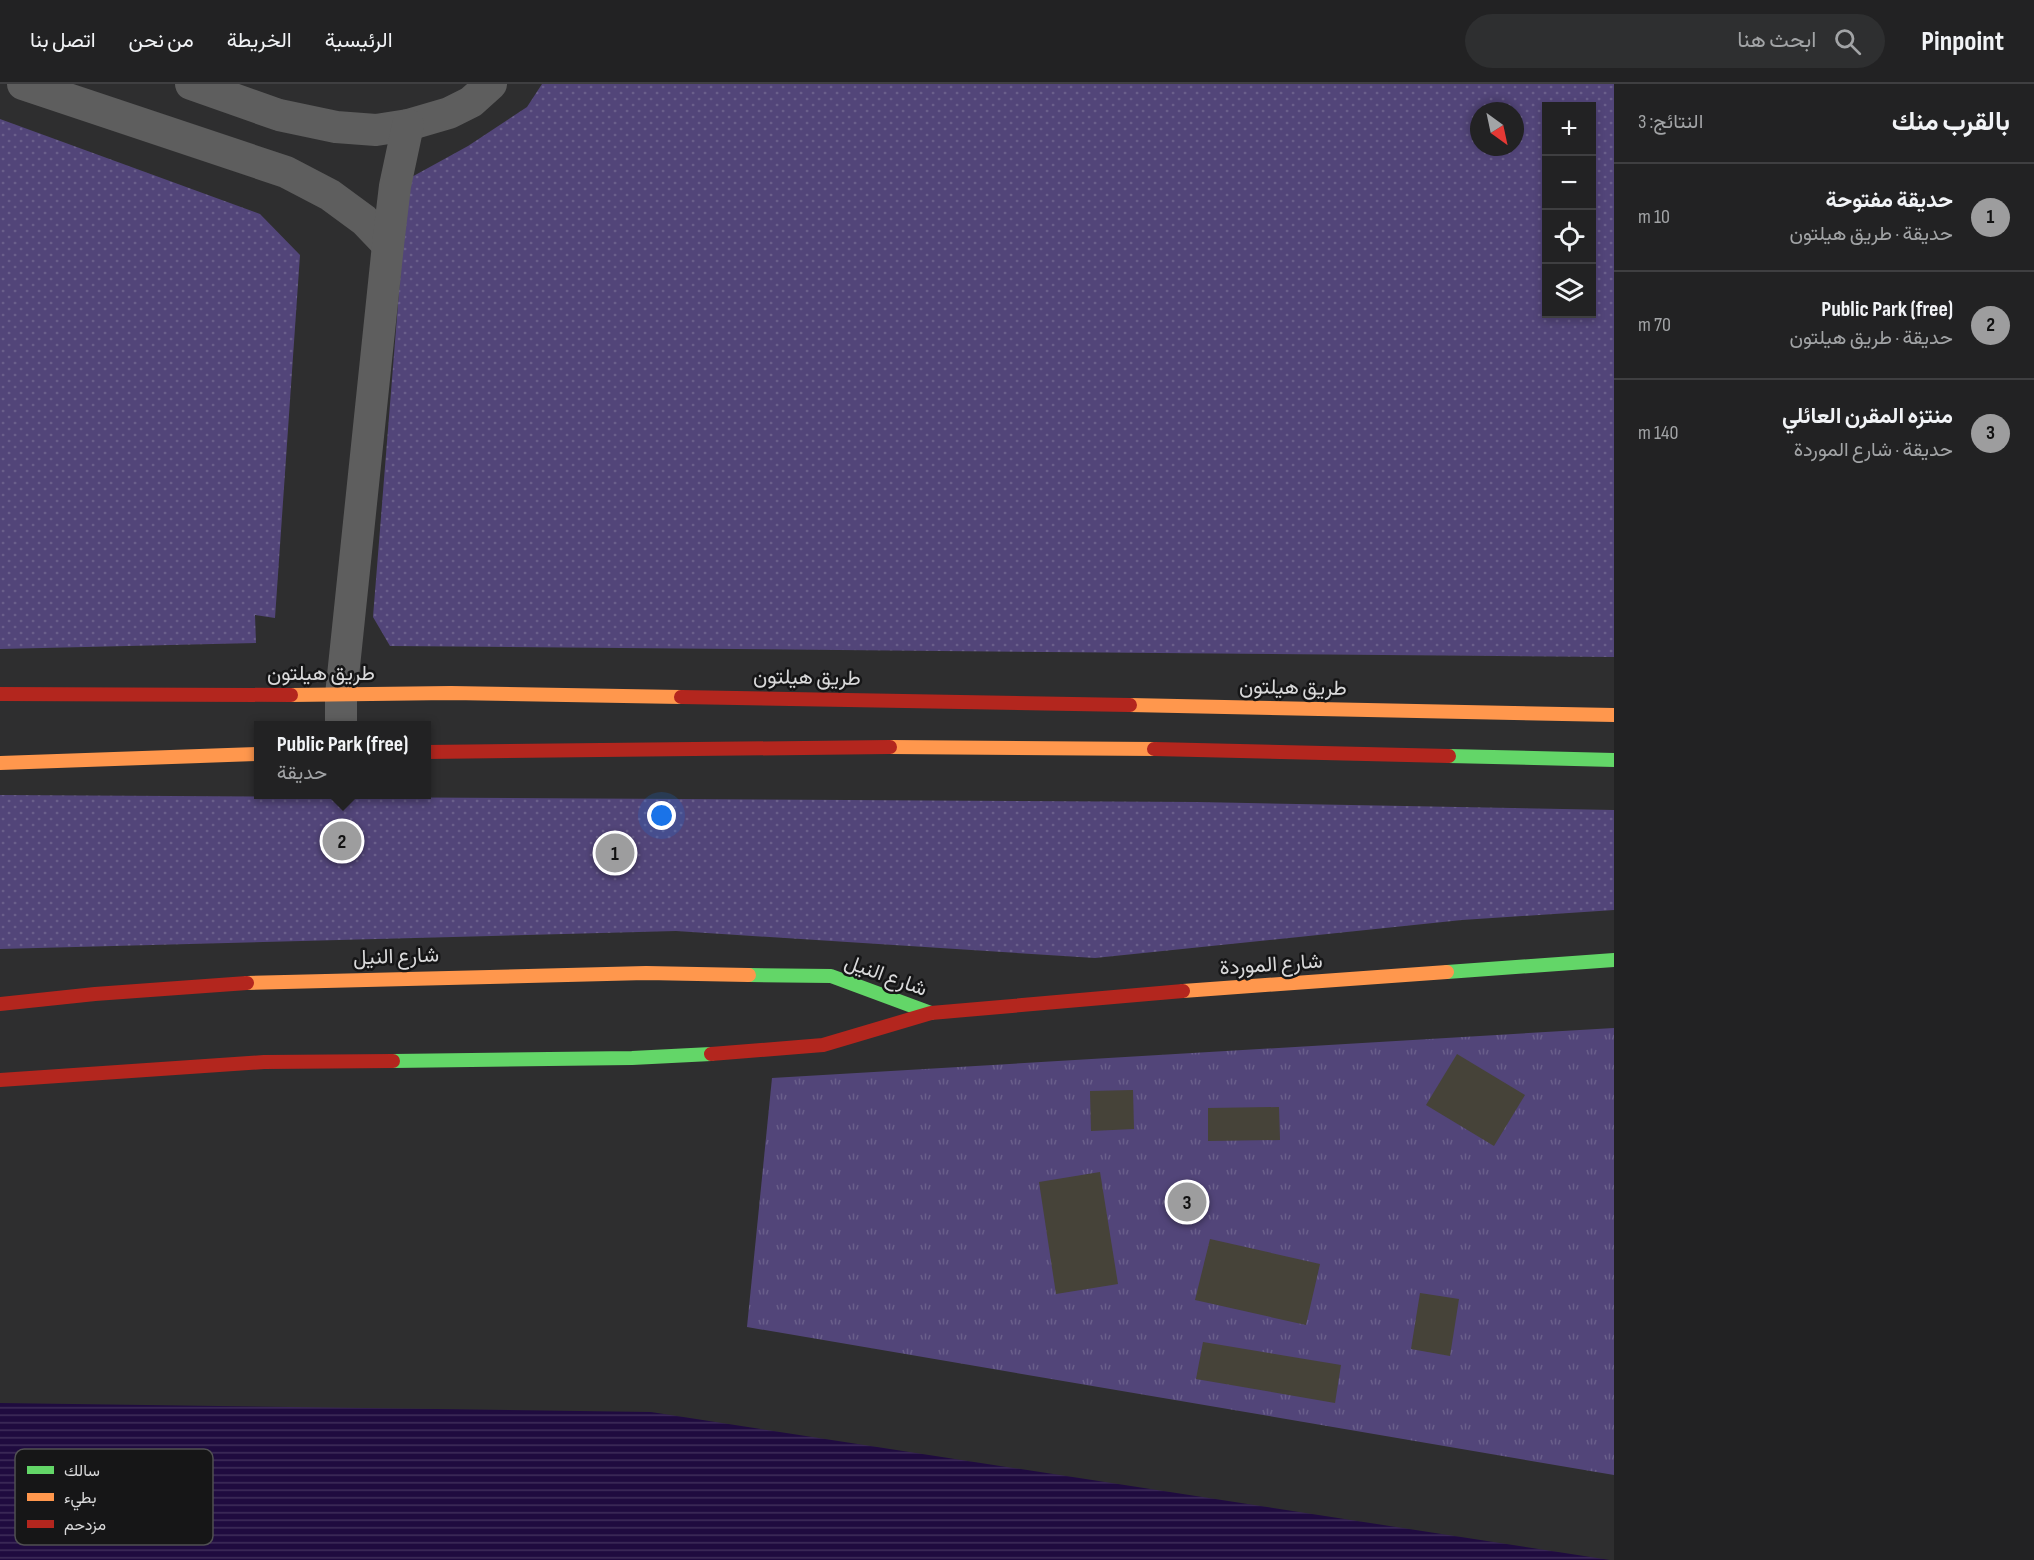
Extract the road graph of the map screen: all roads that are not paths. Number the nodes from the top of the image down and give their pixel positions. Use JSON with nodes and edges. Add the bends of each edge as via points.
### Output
{"nodes":[{"id":1,"x":23,"y":84,"type":"edge"},
{"id":2,"x":191,"y":84,"type":"edge"},
{"id":3,"x":491,"y":84,"type":"edge"},
{"id":4,"x":408,"y":125,"type":"junction"},
{"id":5,"x":387,"y":245,"type":"junction"},
{"id":6,"x":0,"y":694,"type":"edge"},
{"id":7,"x":341,"y":695,"type":"junction"},
{"id":8,"x":1614,"y":715,"type":"edge"},
{"id":9,"x":341,"y":721,"type":"edge"},
{"id":10,"x":431,"y":752,"type":"edge"},
{"id":11,"x":254,"y":754,"type":"edge"},
{"id":12,"x":1614,"y":760,"type":"edge"},
{"id":13,"x":0,"y":763,"type":"edge"},
{"id":14,"x":1614,"y":960,"type":"edge"},
{"id":15,"x":0,"y":1004,"type":"edge"},
{"id":16,"x":931,"y":1014,"type":"junction"},
{"id":17,"x":0,"y":1080,"type":"edge"}],
"edges":[{"from":1,"to":5,"type":"street","via":[[286,172],[364,220]]},
{"from":2,"to":4,"type":"street","via":[[279,115],[336,127],[376,130]]},
{"from":3,"to":4,"type":"street","via":[[471,102],[449,113]]},
{"from":4,"to":5,"type":"street","via":[[394,186]]},
{"from":5,"to":7,"type":"street"},
{"from":6,"to":7,"type":"street","name":"طريق هيلتون"},
{"from":7,"to":8,"type":"street","name":"طريق هيلتون","via":[[559,694]]},
{"from":7,"to":9,"type":"street"},
{"from":10,"to":12,"type":"street","via":[[1097,748]]},
{"from":11,"to":13,"type":"street"},
{"from":14,"to":16,"type":"street","name":"شارع الموردة","via":[[1158,993]]},
{"from":15,"to":16,"type":"street","name":"شارع النيل","via":[[273,981],[646,972],[831,976]]},
{"from":16,"to":17,"type":"street","name":"شارع النيل","via":[[823,1045],[705,1054],[264,1062]]}]}
